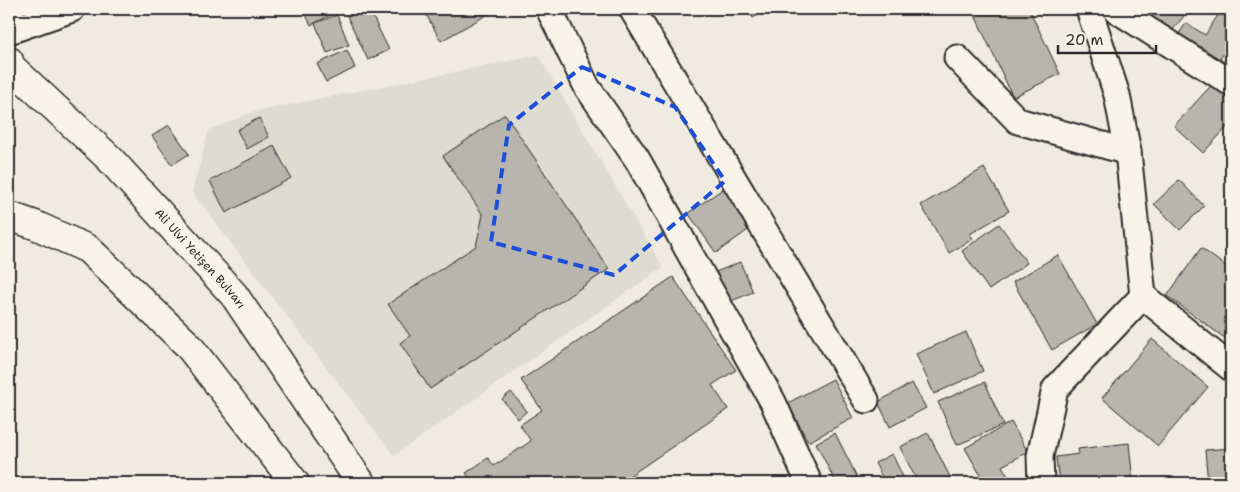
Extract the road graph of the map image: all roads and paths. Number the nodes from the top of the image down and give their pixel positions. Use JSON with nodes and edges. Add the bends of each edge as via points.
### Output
{"nodes":[{"id":1,"x":72,"y":9,"type":"edge"},
{"id":2,"x":549,"y":9,"type":"edge"},
{"id":3,"x":632,"y":9,"type":"edge"},
{"id":4,"x":1089,"y":9,"type":"edge"},
{"id":5,"x":1115,"y":9,"type":"edge"},
{"id":6,"x":9,"y":31,"type":"edge"},
{"id":7,"x":957,"y":58,"type":"dead end"},
{"id":8,"x":9,"y":66,"type":"edge"},
{"id":9,"x":1231,"y":83,"type":"edge"},
{"id":10,"x":1128,"y":152,"type":"junction"},
{"id":11,"x":9,"y":216,"type":"edge"},
{"id":12,"x":1143,"y":296,"type":"junction"},
{"id":13,"x":1231,"y":368,"type":"edge"},
{"id":14,"x":866,"y":400,"type":"dead end"},
{"id":15,"x":296,"y":483,"type":"edge"},
{"id":16,"x":361,"y":483,"type":"edge"},
{"id":17,"x":809,"y":483,"type":"edge"},
{"id":18,"x":1041,"y":483,"type":"edge"}],
"edges":[{"from":1,"to":6,"type":"street"},
{"from":2,"to":17,"type":"street","via":[[587,87],[637,159],[773,402]]},
{"from":3,"to":14,"type":"street"},
{"from":4,"to":10,"type":"street","via":[[1117,96]]},
{"from":5,"to":9,"type":"street"},
{"from":7,"to":10,"type":"street","via":[[1018,122]]},
{"from":8,"to":16,"type":"main road","name":"Ali Ulvi Yetişen Bulvarı","via":[[109,158],[234,295]]},
{"from":10,"to":12,"type":"street"},
{"from":11,"to":15,"type":"main road","via":[[88,249],[188,344]]},
{"from":12,"to":13,"type":"street"},
{"from":12,"to":18,"type":"street","via":[[1056,389],[1040,456]]}]}
